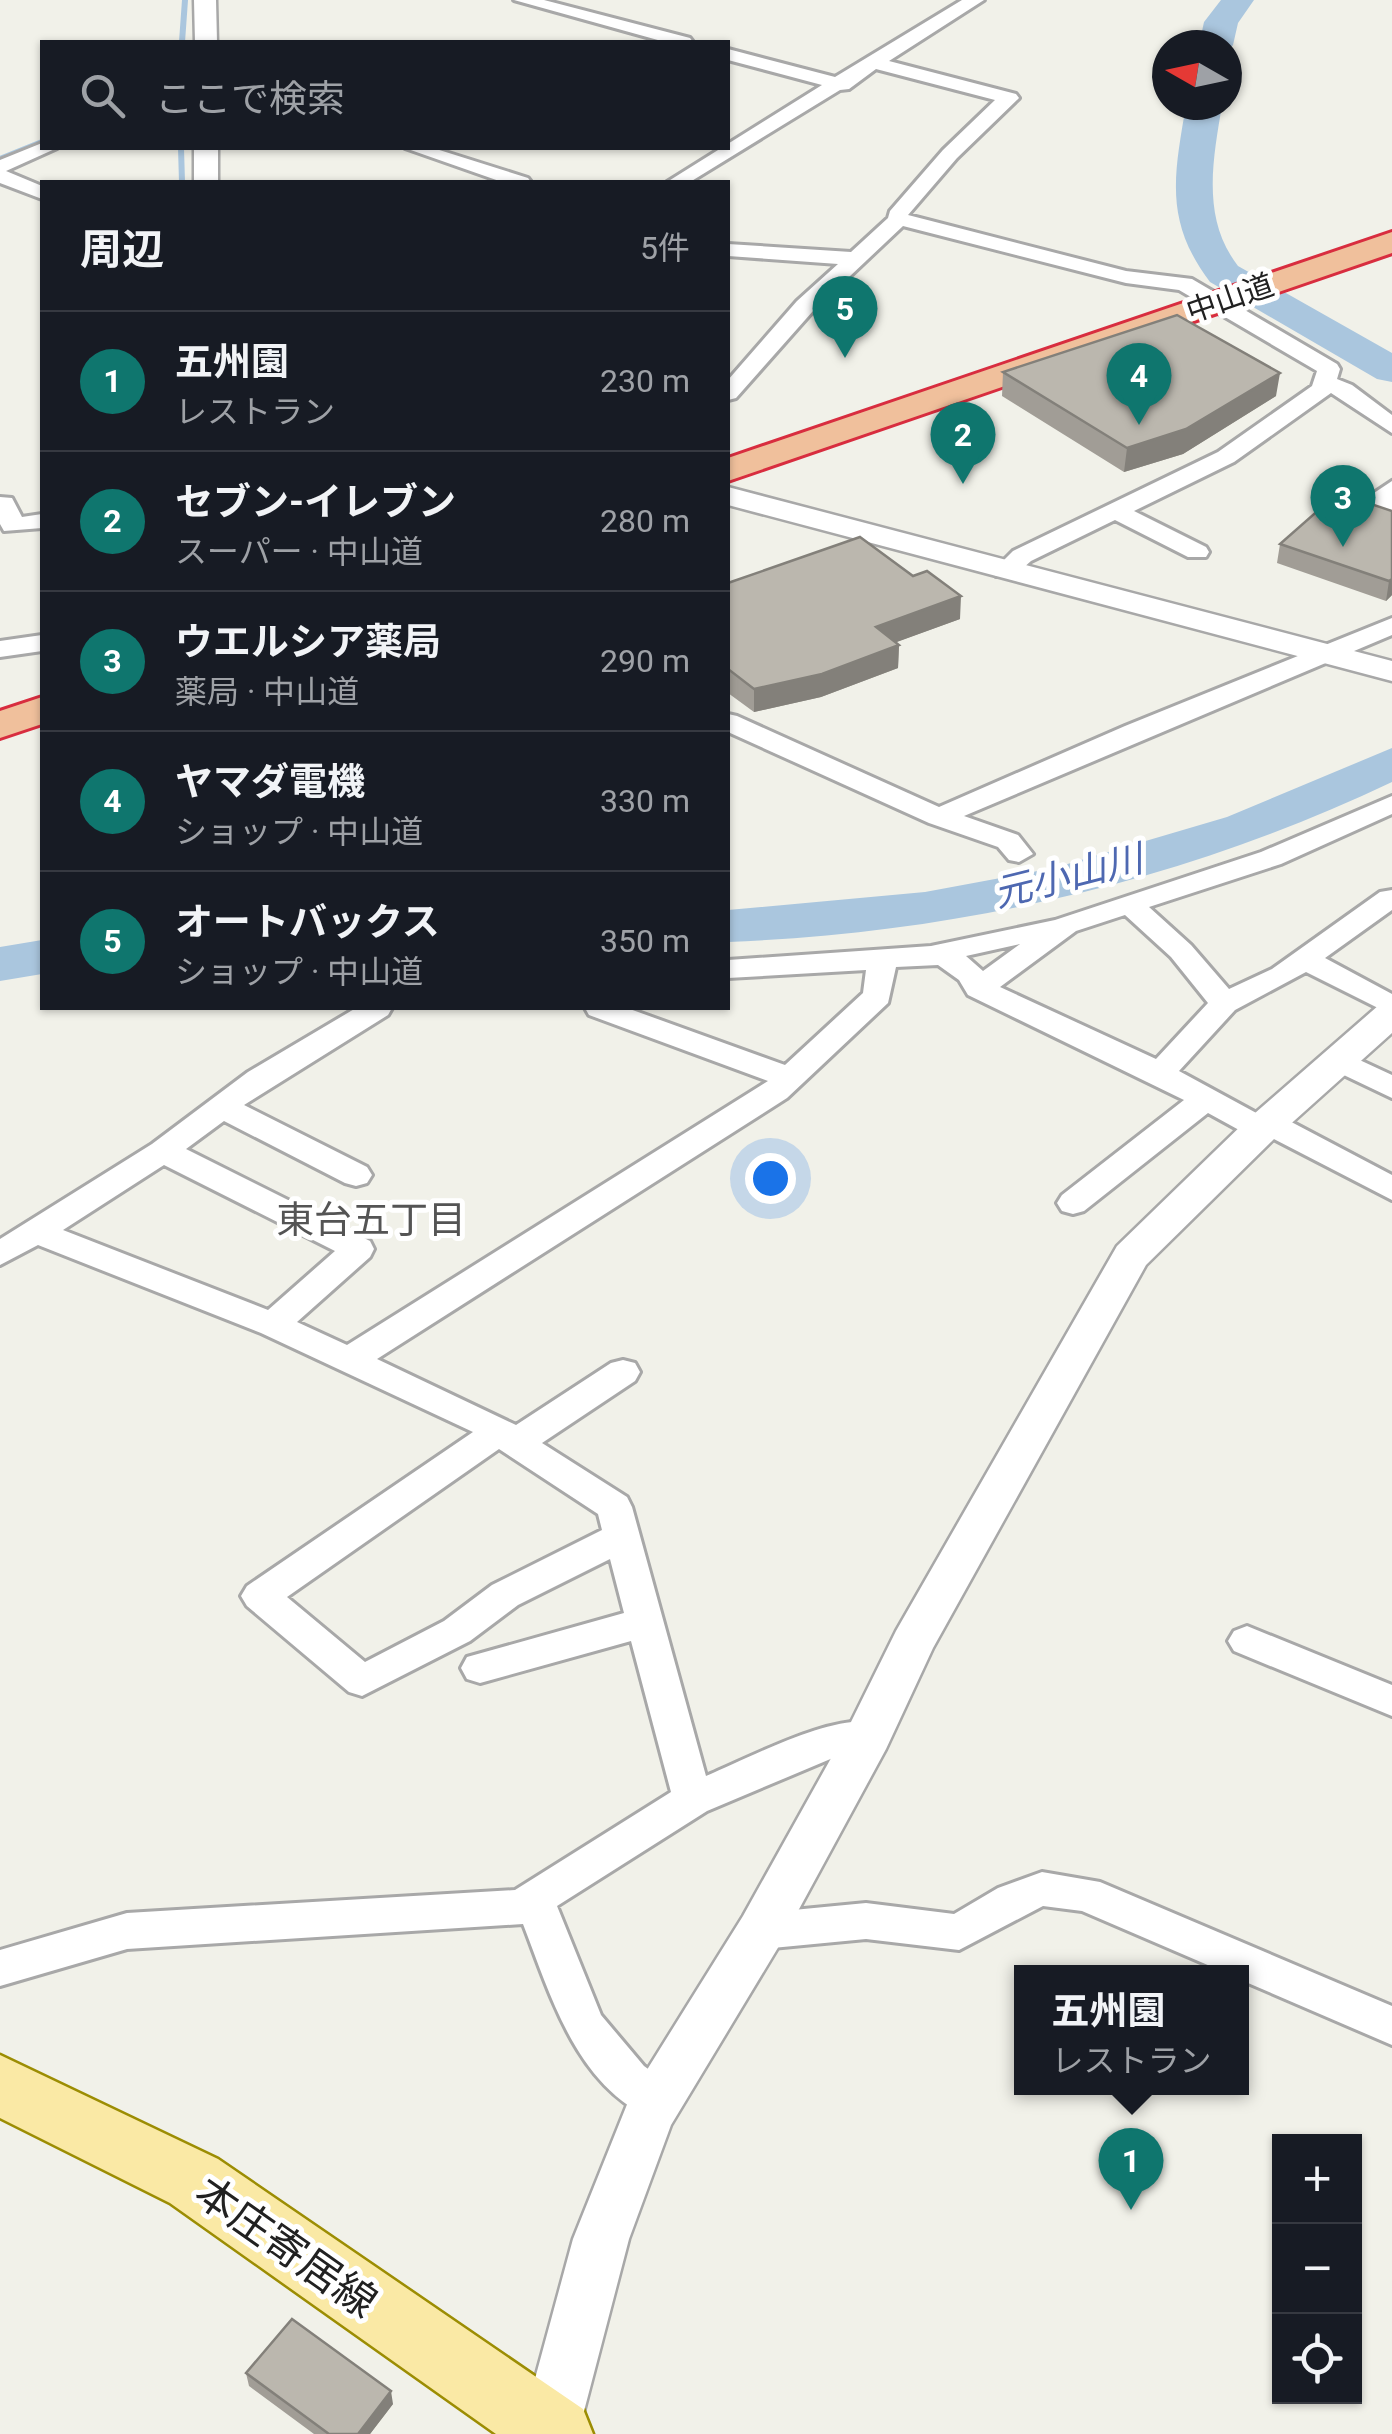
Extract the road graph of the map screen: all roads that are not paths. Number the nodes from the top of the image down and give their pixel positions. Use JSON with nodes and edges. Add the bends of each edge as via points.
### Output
{"nodes":[{"id":1,"x":206,"y":0,"type":"edge"},
{"id":2,"x":524,"y":0,"type":"edge"},
{"id":3,"x":976,"y":0,"type":"edge"},
{"id":4,"x":206,"y":40,"type":"edge"},
{"id":5,"x":676,"y":40,"type":"edge"},
{"id":6,"x":730,"y":55,"type":"edge"},
{"id":7,"x":876,"y":63,"type":"junction"},
{"id":8,"x":842,"y":84,"type":"junction"},
{"id":9,"x":42,"y":150,"type":"edge"},
{"id":10,"x":206,"y":150,"type":"edge"},
{"id":11,"x":420,"y":150,"type":"edge"},
{"id":12,"x":0,"y":167,"type":"edge"},
{"id":13,"x":0,"y":176,"type":"edge"},
{"id":14,"x":206,"y":180,"type":"edge"},
{"id":15,"x":515,"y":180,"type":"edge"},
{"id":16,"x":680,"y":180,"type":"edge"},
{"id":17,"x":40,"y":192,"type":"edge"},
{"id":18,"x":899,"y":219,"type":"junction"},
{"id":19,"x":1392,"y":242,"type":"edge"},
{"id":20,"x":730,"y":250,"type":"edge"},
{"id":21,"x":854,"y":259,"type":"junction"},
{"id":22,"x":1216,"y":302,"type":"junction"},
{"id":23,"x":1324,"y":382,"type":"junction"},
{"id":24,"x":730,"y":390,"type":"edge"},
{"id":25,"x":1392,"y":426,"type":"edge"},
{"id":26,"x":730,"y":469,"type":"edge"},
{"id":27,"x":1392,"y":488,"type":"edge"},
{"id":28,"x":730,"y":497,"type":"edge"},
{"id":29,"x":4,"y":503,"type":"dead end"},
{"id":30,"x":1392,"y":507,"type":"edge"},
{"id":31,"x":1114,"y":510,"type":"junction"},
{"id":32,"x":40,"y":522,"type":"edge"},
{"id":33,"x":1197,"y":552,"type":"dead end"},
{"id":34,"x":1004,"y":571,"type":"junction"},
{"id":35,"x":1392,"y":626,"type":"edge"},
{"id":36,"x":40,"y":643,"type":"edge"},
{"id":37,"x":0,"y":649,"type":"edge"},
{"id":38,"x":1324,"y":654,"type":"junction"},
{"id":39,"x":1392,"y":671,"type":"edge"},
{"id":40,"x":40,"y":711,"type":"edge"},
{"id":41,"x":730,"y":723,"type":"edge"},
{"id":42,"x":0,"y":724,"type":"edge"},
{"id":43,"x":1392,"y":804,"type":"edge"},
{"id":44,"x":939,"y":817,"type":"junction"},
{"id":45,"x":1019,"y":854,"type":"dead end"},
{"id":46,"x":1390,"y":898,"type":"edge"},
{"id":47,"x":1130,"y":904,"type":"junction"},
{"id":48,"x":1066,"y":925,"type":"junction"},
{"id":49,"x":940,"y":953,"type":"junction"},
{"id":50,"x":1304,"y":959,"type":"junction"},
{"id":51,"x":882,"y":960,"type":"junction"},
{"id":52,"x":730,"y":969,"type":"edge"},
{"id":53,"x":979,"y":988,"type":"junction"},
{"id":54,"x":1224,"y":1003,"type":"junction"},
{"id":55,"x":374,"y":1010,"type":"edge"},
{"id":56,"x":605,"y":1010,"type":"edge"},
{"id":57,"x":1390,"y":1017,"type":"edge"},
{"id":58,"x":1338,"y":1060,"type":"junction"},
{"id":59,"x":1160,"y":1074,"type":"junction"},
{"id":60,"x":790,"y":1078,"type":"junction"},
{"id":61,"x":1392,"y":1088,"type":"edge"},
{"id":62,"x":1205,"y":1098,"type":"junction"},
{"id":63,"x":222,"y":1107,"type":"junction"},
{"id":64,"x":1265,"y":1126,"type":"junction"},
{"id":65,"x":162,"y":1151,"type":"junction"},
{"id":66,"x":356,"y":1176,"type":"dead end"},
{"id":67,"x":1392,"y":1188,"type":"edge"},
{"id":68,"x":1074,"y":1204,"type":"dead end"},
{"id":69,"x":37,"y":1232,"type":"junction"},
{"id":70,"x":0,"y":1254,"type":"edge"},
{"id":71,"x":273,"y":1325,"type":"junction"},
{"id":72,"x":349,"y":1360,"type":"junction"},
{"id":73,"x":622,"y":1372,"type":"dead end"},
{"id":74,"x":507,"y":1437,"type":"junction"},
{"id":75,"x":622,"y":1536,"type":"junction"},
{"id":76,"x":645,"y":1622,"type":"junction"},
{"id":77,"x":1247,"y":1641,"type":"dead end"},
{"id":78,"x":480,"y":1668,"type":"dead end"},
{"id":79,"x":1392,"y":1701,"type":"edge"},
{"id":80,"x":869,"y":1736,"type":"junction"},
{"id":81,"x":693,"y":1799,"type":"junction"},
{"id":82,"x":534,"y":1899,"type":"junction"},
{"id":83,"x":761,"y":1931,"type":"junction"},
{"id":84,"x":0,"y":1968,"type":"edge"},
{"id":85,"x":1392,"y":2026,"type":"edge"},
{"id":86,"x":0,"y":2086,"type":"edge"},
{"id":87,"x":658,"y":2102,"type":"junction"},
{"id":88,"x":552,"y":2432,"type":"edge"}],
"edges":[{"from":1,"to":4,"type":"street"},
{"from":2,"to":5,"type":"street"},
{"from":3,"to":7,"type":"street"},
{"from":6,"to":8,"type":"street"},
{"from":7,"to":8,"type":"street"},
{"from":7,"to":18,"type":"street","via":[[1010,98],[938,163]]},
{"from":8,"to":16,"type":"street"},
{"from":9,"to":12,"type":"street"},
{"from":10,"to":14,"type":"street"},
{"from":11,"to":15,"type":"street"},
{"from":13,"to":17,"type":"street"},
{"from":18,"to":21,"type":"street"},
{"from":18,"to":22,"type":"street","via":[[1126,277],[1184,284]]},
{"from":19,"to":22,"type":"highway","name":"中山道"},
{"from":20,"to":21,"type":"street"},
{"from":21,"to":24,"type":"street"},
{"from":22,"to":23,"type":"street","via":[[1329,369]]},
{"from":22,"to":26,"type":"highway","name":"中山道"},
{"from":23,"to":25,"type":"street"},
{"from":23,"to":31,"type":"street","via":[[1226,457]]},
{"from":27,"to":30,"type":"street","via":[[1377,499]]},
{"from":28,"to":34,"type":"street"},
{"from":29,"to":32,"type":"street","via":[[13,526]]},
{"from":31,"to":33,"type":"street"},
{"from":31,"to":34,"type":"street"},
{"from":34,"to":38,"type":"street"},
{"from":35,"to":38,"type":"street"},
{"from":36,"to":37,"type":"street"},
{"from":38,"to":39,"type":"street"},
{"from":38,"to":44,"type":"street"},
{"from":40,"to":42,"type":"highway"},
{"from":41,"to":44,"type":"street"},
{"from":43,"to":47,"type":"street","via":[[1271,858]]},
{"from":44,"to":45,"type":"street","via":[[1008,841]]},
{"from":46,"to":50,"type":"street"},
{"from":47,"to":48,"type":"street"},
{"from":47,"to":54,"type":"street"},
{"from":48,"to":49,"type":"street"},
{"from":48,"to":53,"type":"street"},
{"from":49,"to":51,"type":"street"},
{"from":49,"to":53,"type":"street","via":[[970,972]]},
{"from":50,"to":54,"type":"street"},
{"from":50,"to":57,"type":"street"},
{"from":51,"to":52,"type":"street"},
{"from":51,"to":60,"type":"street","via":[[877,996]]},
{"from":53,"to":59,"type":"street"},
{"from":54,"to":59,"type":"street"},
{"from":55,"to":63,"type":"street"},
{"from":56,"to":60,"type":"street"},
{"from":57,"to":58,"type":"street"},
{"from":58,"to":61,"type":"street"},
{"from":58,"to":64,"type":"street"},
{"from":59,"to":62,"type":"street"},
{"from":60,"to":72,"type":"street"},
{"from":62,"to":64,"type":"street"},
{"from":62,"to":68,"type":"street"},
{"from":63,"to":65,"type":"street"},
{"from":63,"to":66,"type":"street"},
{"from":64,"to":67,"type":"street"},
{"from":64,"to":80,"type":"street","via":[[1130,1256],[922,1627]]},
{"from":65,"to":69,"type":"street"},
{"from":65,"to":71,"type":"street","via":[[358,1250]]},
{"from":69,"to":70,"type":"street"},
{"from":69,"to":71,"type":"street"},
{"from":71,"to":72,"type":"street"},
{"from":72,"to":74,"type":"street"},
{"from":73,"to":74,"type":"street"},
{"from":74,"to":75,"type":"street","via":[[614,1507]]},
{"from":74,"to":75,"type":"street","via":[[260,1596],[362,1681],[457,1631],[505,1595]]},
{"from":75,"to":76,"type":"street"},
{"from":76,"to":78,"type":"street"},
{"from":76,"to":81,"type":"street"},
{"from":77,"to":79,"type":"street"},
{"from":80,"to":81,"type":"street","via":[[836,1740]]},
{"from":80,"to":83,"type":"street"},
{"from":81,"to":82,"type":"street"},
{"from":82,"to":84,"type":"street","via":[[522,1907],[127,1931]]},
{"from":82,"to":87,"type":"street","via":[[584,2026]]},
{"from":83,"to":85,"type":"street","via":[[866,1921],[958,1932],[1042,1890],[1086,1894]]},
{"from":83,"to":87,"type":"street"},
{"from":86,"to":88,"type":"main road","name":"本庄寄居線","via":[[194,2182]]},
{"from":87,"to":88,"type":"street","via":[[601,2239]]}]}
